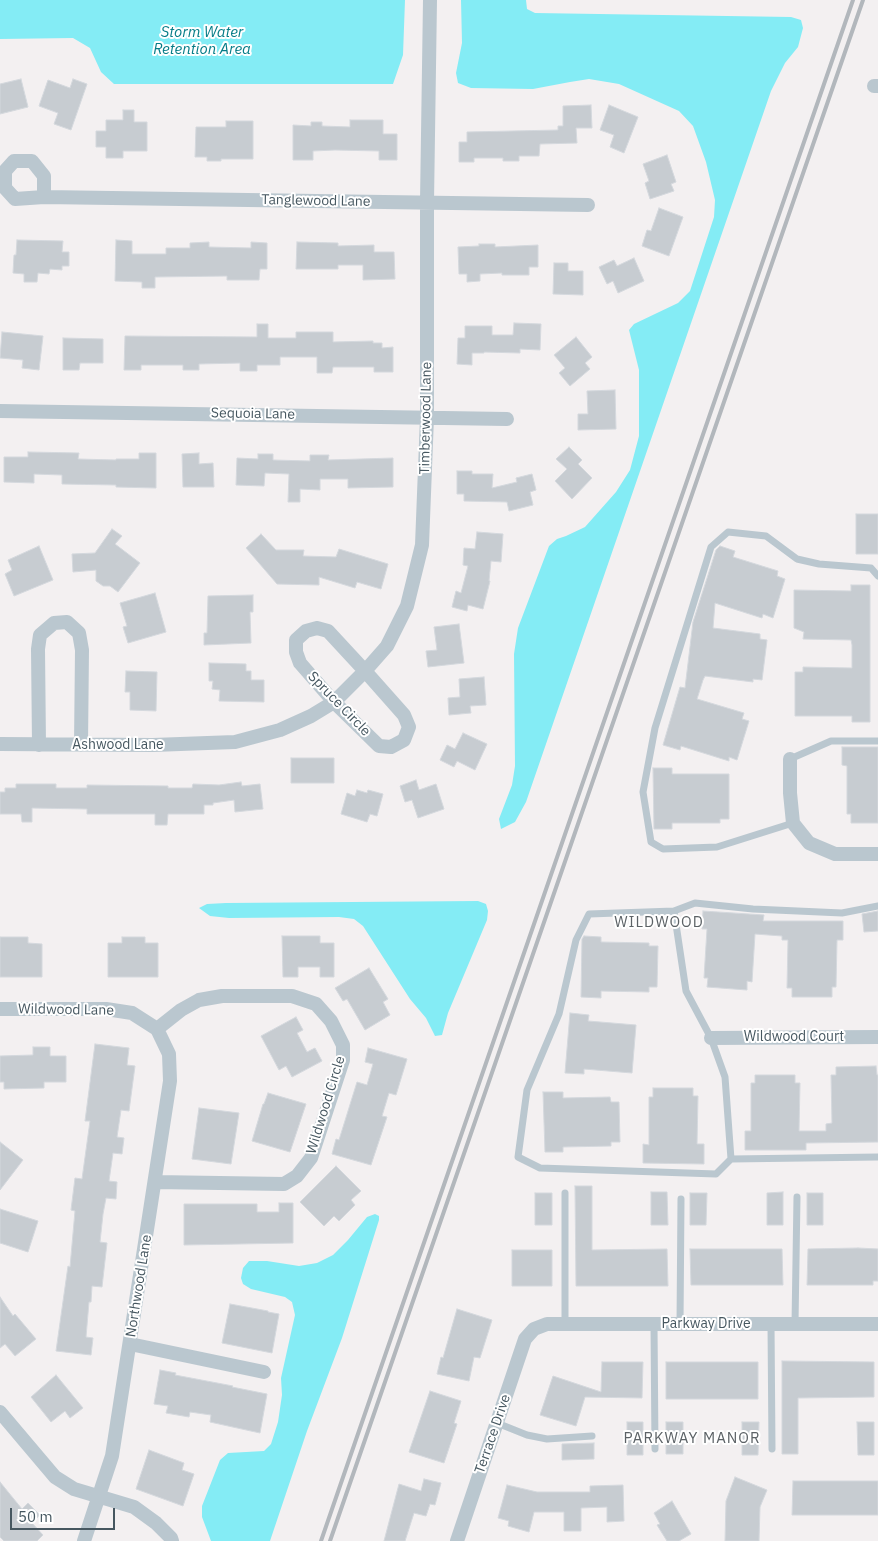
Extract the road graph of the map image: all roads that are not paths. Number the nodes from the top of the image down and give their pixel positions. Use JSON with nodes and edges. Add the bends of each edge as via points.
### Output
{"nodes":[{"id":1,"x":430,"y":0,"type":"edge"},
{"id":2,"x":44,"y":198,"type":"dead end"},
{"id":3,"x":427,"y":202,"type":"junction"},
{"id":4,"x":588,"y":205,"type":"dead end"},
{"id":5,"x":0,"y":411,"type":"edge"},
{"id":6,"x":427,"y":417,"type":"junction"},
{"id":7,"x":507,"y":418,"type":"dead end"},
{"id":8,"x":878,"y":576,"type":"edge"},
{"id":9,"x":365,"y":671,"type":"junction"},
{"id":10,"x":334,"y":702,"type":"junction"},
{"id":11,"x":878,"y":741,"type":"edge"},
{"id":12,"x":236,"y":742,"type":"joint"},
{"id":13,"x":0,"y":744,"type":"edge"},
{"id":14,"x":39,"y":745,"type":"junction"},
{"id":15,"x":81,"y":745,"type":"junction"},
{"id":16,"x":790,"y":759,"type":"joint"},
{"id":17,"x":793,"y":823,"type":"junction"},
{"id":18,"x":878,"y":854,"type":"edge"},
{"id":19,"x":878,"y":906,"type":"edge"},
{"id":20,"x":674,"y":911,"type":"junction"},
{"id":21,"x":0,"y":1009,"type":"edge"},
{"id":22,"x":157,"y":1029,"type":"junction"},
{"id":23,"x":878,"y":1037,"type":"edge"},
{"id":24,"x":711,"y":1038,"type":"junction"},
{"id":25,"x":878,"y":1157,"type":"edge"},
{"id":26,"x":731,"y":1159,"type":"junction"},
{"id":27,"x":155,"y":1182,"type":"junction"},
{"id":28,"x":565,"y":1192,"type":"dead end"},
{"id":29,"x":797,"y":1198,"type":"dead end"},
{"id":30,"x":681,"y":1199,"type":"dead end"},
{"id":31,"x":565,"y":1324,"type":"junction"},
{"id":32,"x":654,"y":1324,"type":"junction"},
{"id":33,"x":680,"y":1324,"type":"junction"},
{"id":34,"x":771,"y":1324,"type":"junction"},
{"id":35,"x":796,"y":1324,"type":"junction"},
{"id":36,"x":878,"y":1324,"type":"edge"},
{"id":37,"x":534,"y":1328,"type":"joint"},
{"id":38,"x":130,"y":1344,"type":"junction"},
{"id":39,"x":264,"y":1372,"type":"dead end"},
{"id":40,"x":0,"y":1412,"type":"edge"},
{"id":41,"x":497,"y":1423,"type":"junction"},
{"id":42,"x":592,"y":1436,"type":"dead end"},
{"id":43,"x":655,"y":1449,"type":"dead end"},
{"id":44,"x":772,"y":1449,"type":"dead end"},
{"id":45,"x":98,"y":1496,"type":"junction"},
{"id":46,"x":84,"y":1541,"type":"edge"},
{"id":47,"x":172,"y":1541,"type":"edge"},
{"id":48,"x":457,"y":1541,"type":"edge"}],
"edges":[{"from":1,"to":3,"type":"street","name":"Timberwood Lane"},
{"from":2,"to":3,"type":"street","name":"Tanglewood Lane"},
{"from":3,"to":4,"type":"street","name":"Tanglewood Lane"},
{"from":3,"to":6,"type":"street","name":"Timberwood Lane"},
{"from":5,"to":6,"type":"street","name":"Sequoia Lane"},
{"from":6,"to":7,"type":"street","name":"Sequoia Lane"},
{"from":6,"to":9,"type":"street","name":"Timberwood Lane","via":[[422,545],[407,606],[386,646]]},
{"from":8,"to":17,"type":"lane","via":[[871,568],[797,559],[766,536],[728,532],[711,547],[655,728],[643,792],[651,842],[663,849],[717,847]]},
{"from":9,"to":10,"type":"street","name":"Timberwood Lane"},
{"from":9,"to":10,"type":"street","name":"Spruce Circle","via":[[328,631],[317,628],[306,631],[296,640],[300,663]]},
{"from":9,"to":10,"type":"street","name":"Spruce Circle","via":[[404,715],[409,727],[404,740],[391,747],[379,746]]},
{"from":10,"to":12,"type":"street","name":"Timberwood Lane","via":[[280,730]]},
{"from":11,"to":16,"type":"lane","via":[[832,741]]},
{"from":12,"to":15,"type":"street","name":"Ashwood Lane"},
{"from":13,"to":14,"type":"street","name":"Ashwood Lane"},
{"from":14,"to":15,"type":"street","name":"Ashwood Lane"},
{"from":14,"to":15,"type":"street","via":[[40,635],[54,623],[67,622],[79,633],[82,650]]},
{"from":16,"to":17,"type":"street"},
{"from":17,"to":18,"type":"street","via":[[810,843],[835,854]]},
{"from":19,"to":20,"type":"lane","via":[[842,913],[695,903]]},
{"from":20,"to":24,"type":"lane","via":[[686,991]]},
{"from":20,"to":26,"type":"lane","via":[[588,914],[576,940],[559,1014],[527,1090],[518,1157],[540,1168],[716,1174]]},
{"from":21,"to":22,"type":"street","name":"Wildwood Lane","via":[[106,1009],[132,1013]]},
{"from":22,"to":27,"type":"street","name":"Northwood Lane","via":[[169,1054],[170,1081]]},
{"from":22,"to":27,"type":"street","name":"Wildwood Circle","via":[[200,1000],[222,996],[292,996],[316,1004],[331,1021],[343,1045],[343,1060],[311,1158],[297,1176],[284,1184]]},
{"from":23,"to":24,"type":"street","name":"Wildwood Court"},
{"from":24,"to":26,"type":"lane","via":[[725,1077]]},
{"from":25,"to":26,"type":"lane"},
{"from":27,"to":38,"type":"street","name":"Northwood Lane"},
{"from":28,"to":31,"type":"lane"},
{"from":29,"to":35,"type":"lane"},
{"from":30,"to":33,"type":"lane"},
{"from":31,"to":32,"type":"street","name":"Parkway Drive"},
{"from":31,"to":37,"type":"street","name":"Parkway Drive"},
{"from":32,"to":33,"type":"street","name":"Parkway Drive"},
{"from":32,"to":43,"type":"lane"},
{"from":33,"to":34,"type":"street","name":"Parkway Drive"},
{"from":34,"to":35,"type":"street","name":"Parkway Drive"},
{"from":34,"to":44,"type":"lane"},
{"from":35,"to":36,"type":"street","name":"Parkway Drive"},
{"from":37,"to":41,"type":"street","name":"Terrace Drive","via":[[525,1339]]},
{"from":38,"to":39,"type":"street"},
{"from":38,"to":45,"type":"street","name":"Northwood Lane","via":[[112,1456]]},
{"from":40,"to":45,"type":"street","via":[[56,1477],[74,1489]]},
{"from":41,"to":42,"type":"lane","via":[[547,1439]]},
{"from":41,"to":48,"type":"street","name":"Terrace Drive"},
{"from":45,"to":46,"type":"street","name":"Northwood Lane"},
{"from":45,"to":47,"type":"street","via":[[134,1507],[156,1523]]}]}
